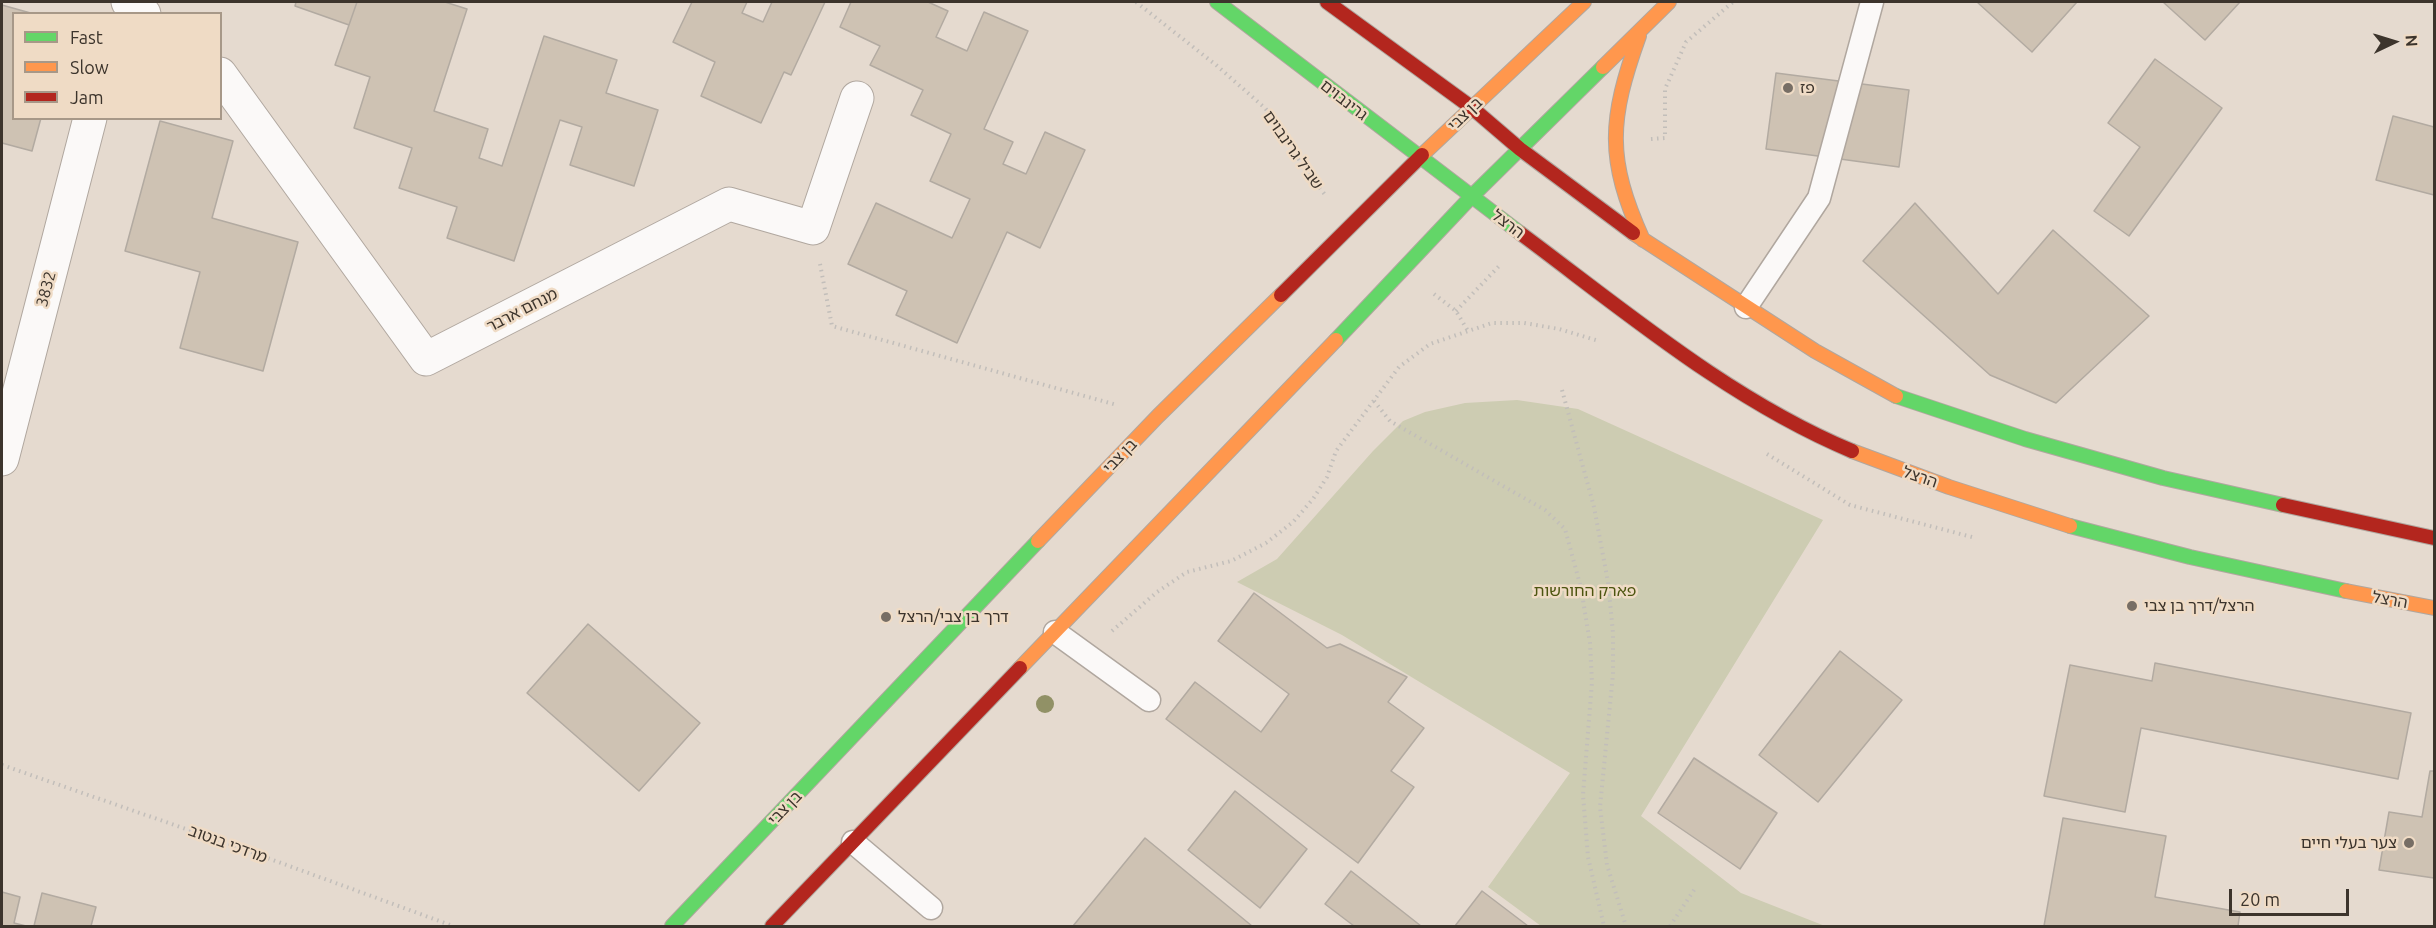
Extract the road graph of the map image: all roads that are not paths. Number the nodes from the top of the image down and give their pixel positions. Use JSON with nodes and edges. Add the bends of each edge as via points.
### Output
{"nodes":[{"id":1,"x":128,"y":2,"type":"edge"},
{"id":2,"x":1217,"y":2,"type":"edge"},
{"id":3,"x":1327,"y":2,"type":"edge"},
{"id":4,"x":1584,"y":2,"type":"edge"},
{"id":5,"x":1669,"y":2,"type":"edge"},
{"id":6,"x":1872,"y":2,"type":"edge"},
{"id":7,"x":141,"y":12,"type":"edge"},
{"id":8,"x":1642,"y":27,"type":"junction"},
{"id":9,"x":222,"y":77,"type":"edge"},
{"id":10,"x":856,"y":98,"type":"dead end"},
{"id":11,"x":1471,"y":107,"type":"junction"},
{"id":12,"x":89,"y":120,"type":"edge"},
{"id":13,"x":1520,"y":149,"type":"junction"},
{"id":14,"x":1420,"y":159,"type":"junction"},
{"id":15,"x":1472,"y":196,"type":"junction"},
{"id":16,"x":1644,"y":241,"type":"junction"},
{"id":17,"x":1746,"y":307,"type":"junction"},
{"id":18,"x":2,"y":459,"type":"edge"},
{"id":19,"x":2434,"y":538,"type":"edge"},
{"id":20,"x":2434,"y":608,"type":"edge"},
{"id":21,"x":1055,"y":632,"type":"junction"},
{"id":22,"x":1149,"y":700,"type":"dead end"},
{"id":23,"x":853,"y":842,"type":"junction"},
{"id":24,"x":931,"y":908,"type":"dead end"},
{"id":25,"x":672,"y":927,"type":"edge"},
{"id":26,"x":772,"y":927,"type":"edge"}],
"edges":[{"from":1,"to":7,"type":"street"},
{"from":2,"to":14,"type":"main road","name":"גרינבוים"},
{"from":3,"to":11,"type":"main road"},
{"from":4,"to":11,"type":"main road","name":"בן צבי"},
{"from":5,"to":8,"type":"main road"},
{"from":6,"to":17,"type":"lane","via":[[1820,198]]},
{"from":8,"to":13,"type":"main road"},
{"from":8,"to":16,"type":"main road","via":[[1626,70],[1614,143],[1628,208]]},
{"from":9,"to":10,"type":"street","name":"מנחם ארבר","via":[[426,359],[729,204],[813,228]]},
{"from":11,"to":13,"type":"main road"},
{"from":11,"to":14,"type":"main road","name":"בן צבי"},
{"from":12,"to":18,"type":"street","name":"3832"},
{"from":13,"to":15,"type":"main road"},
{"from":13,"to":16,"type":"main road"},
{"from":14,"to":15,"type":"main road","name":"גרינבוים"},
{"from":14,"to":25,"type":"main road","name":"בן צבי","via":[[1158,417]]},
{"from":15,"to":20,"type":"main road","name":"הרצל","via":[[1661,338],[1784,417],[1877,462],[2002,506],[2142,546]]},
{"from":15,"to":21,"type":"main road"},
{"from":16,"to":17,"type":"main road"},
{"from":17,"to":19,"type":"main road","via":[[1899,398],[2163,478]]},
{"from":21,"to":22,"type":"lane"},
{"from":21,"to":23,"type":"main road"},
{"from":23,"to":24,"type":"lane"},
{"from":23,"to":26,"type":"main road"}]}
